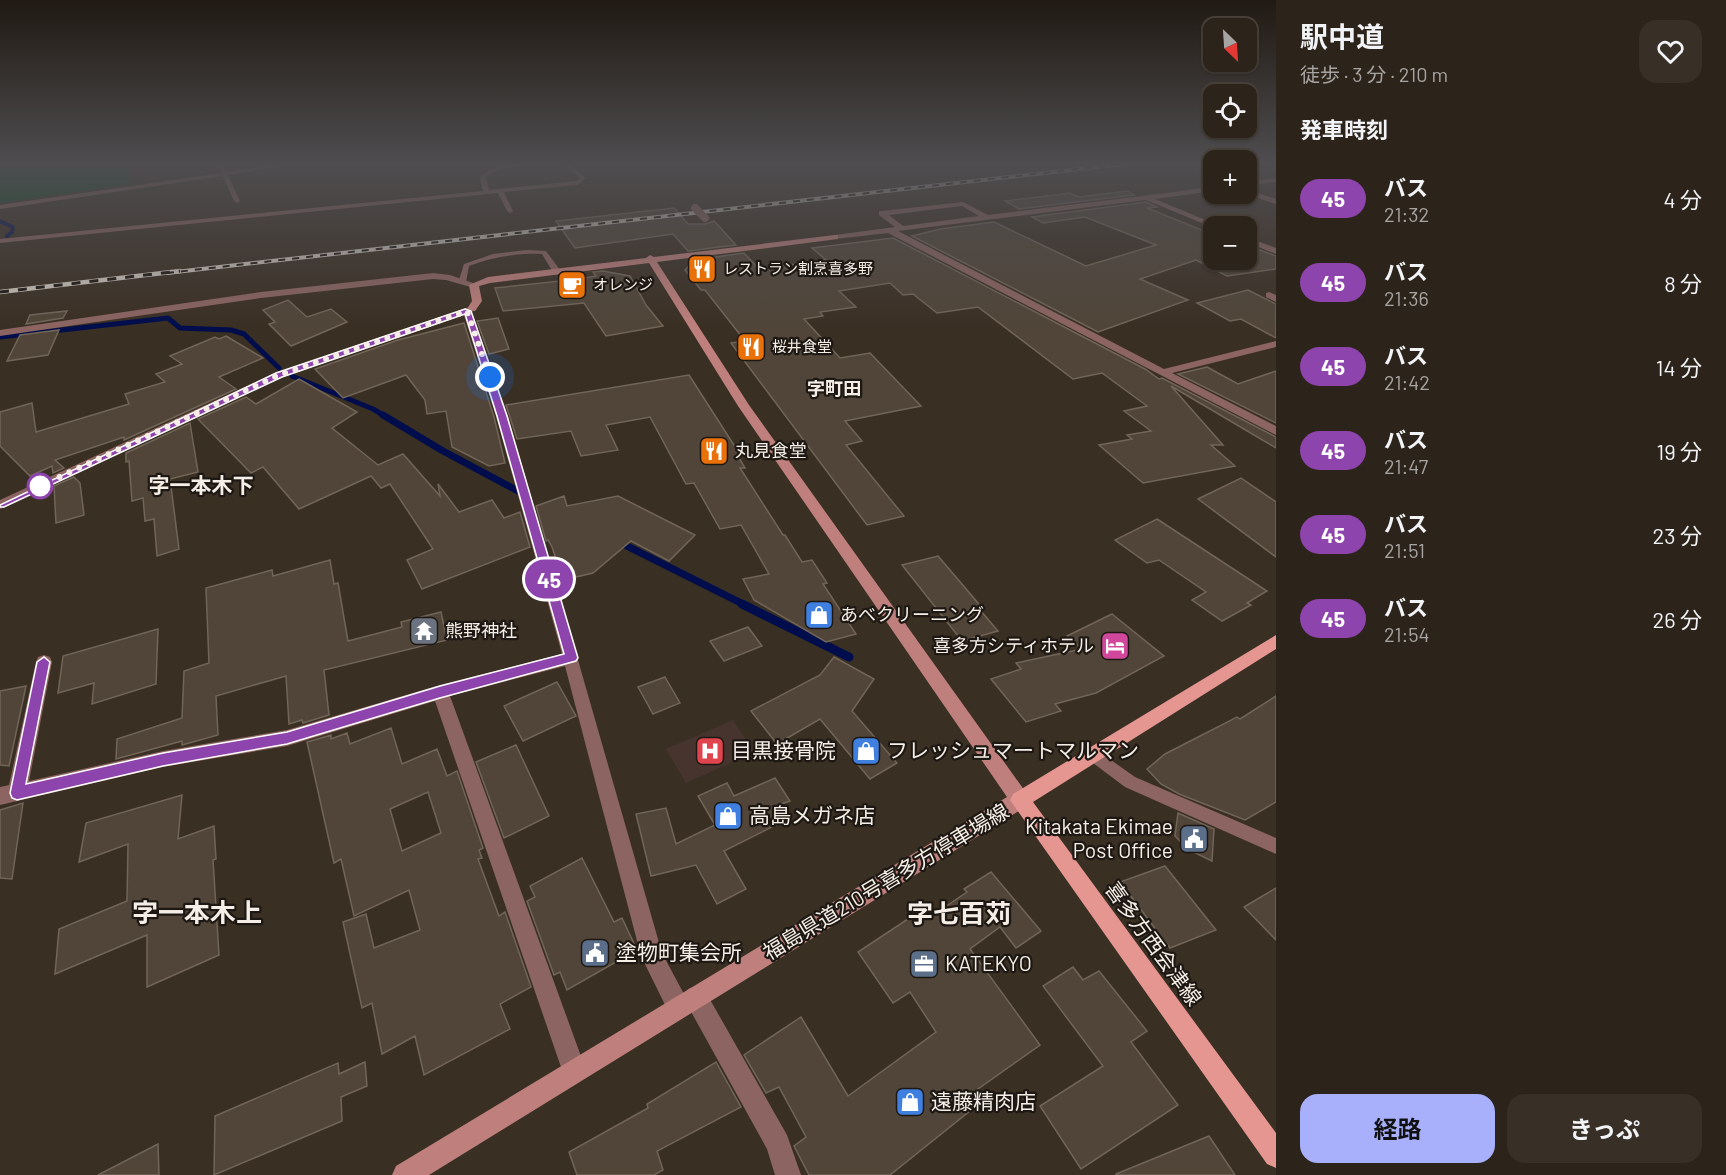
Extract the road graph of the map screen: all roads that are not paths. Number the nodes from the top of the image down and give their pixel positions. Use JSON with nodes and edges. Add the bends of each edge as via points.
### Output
{"nodes":[{"id":1,"x":240,"y":217,"type":"edge"},
{"id":2,"x":887,"y":217,"type":"edge"},
{"id":3,"x":996,"y":217,"type":"edge"},
{"id":4,"x":987,"y":218,"type":"joint"},
{"id":5,"x":902,"y":229,"type":"junction"},
{"id":6,"x":891,"y":231,"type":"junction"},
{"id":7,"x":835,"y":237,"type":"joint"},
{"id":8,"x":0,"y":241,"type":"edge"},
{"id":9,"x":1257,"y":243,"type":"edge"},
{"id":10,"x":1276,"y":251,"type":"edge"},
{"id":11,"x":650,"y":258,"type":"junction"},
{"id":12,"x":556,"y":270,"type":"junction"},
{"id":13,"x":463,"y":280,"type":"junction"},
{"id":14,"x":474,"y":285,"type":"junction"},
{"id":15,"x":470,"y":310,"type":"junction"},
{"id":16,"x":0,"y":333,"type":"edge"},
{"id":17,"x":1276,"y":344,"type":"edge"},
{"id":18,"x":1163,"y":372,"type":"junction"},
{"id":19,"x":1276,"y":431,"type":"edge"},
{"id":20,"x":0,"y":505,"type":"edge"},
{"id":21,"x":1276,"y":641,"type":"edge"},
{"id":22,"x":572,"y":658,"type":"junction"},
{"id":23,"x":44,"y":662,"type":"dead end"},
{"id":24,"x":440,"y":692,"type":"junction"},
{"id":25,"x":1094,"y":755,"type":"junction"},
{"id":26,"x":9,"y":795,"type":"edge"},
{"id":27,"x":1020,"y":800,"type":"junction"},
{"id":28,"x":1276,"y":846,"type":"edge"},
{"id":29,"x":687,"y":1002,"type":"junction"},
{"id":30,"x":574,"y":1070,"type":"junction"},
{"id":31,"x":1276,"y":1155,"type":"edge"},
{"id":32,"x":405,"y":1175,"type":"edge"},
{"id":33,"x":788,"y":1175,"type":"edge"}],
"edges":[{"from":1,"to":8,"type":"lane"},
{"from":2,"to":5,"type":"street"},
{"from":3,"to":4,"type":"street"},
{"from":4,"to":5,"type":"street"},
{"from":5,"to":6,"type":"street"},
{"from":6,"to":7,"type":"street"},
{"from":6,"to":18,"type":"street"},
{"from":7,"to":11,"type":"main road"},
{"from":9,"to":10,"type":"street"},
{"from":11,"to":12,"type":"main road"},
{"from":11,"to":27,"type":"main road","name":"福島県道210号喜多方停車場線","via":[[744,406]]},
{"from":12,"to":13,"type":"lane","via":[[544,252],[528,253],[474,261],[466,265]]},
{"from":12,"to":14,"type":"main road"},
{"from":13,"to":14,"type":"street"},
{"from":13,"to":16,"type":"street","via":[[433,276],[261,295]]},
{"from":14,"to":15,"type":"main road","via":[[477,301]]},
{"from":15,"to":20,"type":"street","via":[[279,375]]},
{"from":15,"to":22,"type":"street"},
{"from":17,"to":18,"type":"street"},
{"from":18,"to":19,"type":"street"},
{"from":21,"to":25,"type":"main road"},
{"from":22,"to":24,"type":"street"},
{"from":22,"to":29,"type":"street","via":[[652,956]]},
{"from":23,"to":26,"type":"street"},
{"from":24,"to":26,"type":"street","via":[[287,738],[163,759]]},
{"from":24,"to":30,"type":"street"},
{"from":25,"to":27,"type":"main road"},
{"from":25,"to":28,"type":"lane","via":[[1130,782]]},
{"from":27,"to":29,"type":"main road","name":"福島県道210号喜多方停車場線"},
{"from":27,"to":31,"type":"main road","name":"喜多方西会津線"},
{"from":29,"to":30,"type":"main road","name":"福島県道210号喜多方停車場線"},
{"from":29,"to":33,"type":"street","via":[[778,1144]]},
{"from":30,"to":32,"type":"main road","name":"福島県道210号喜多方停車場線"}]}
